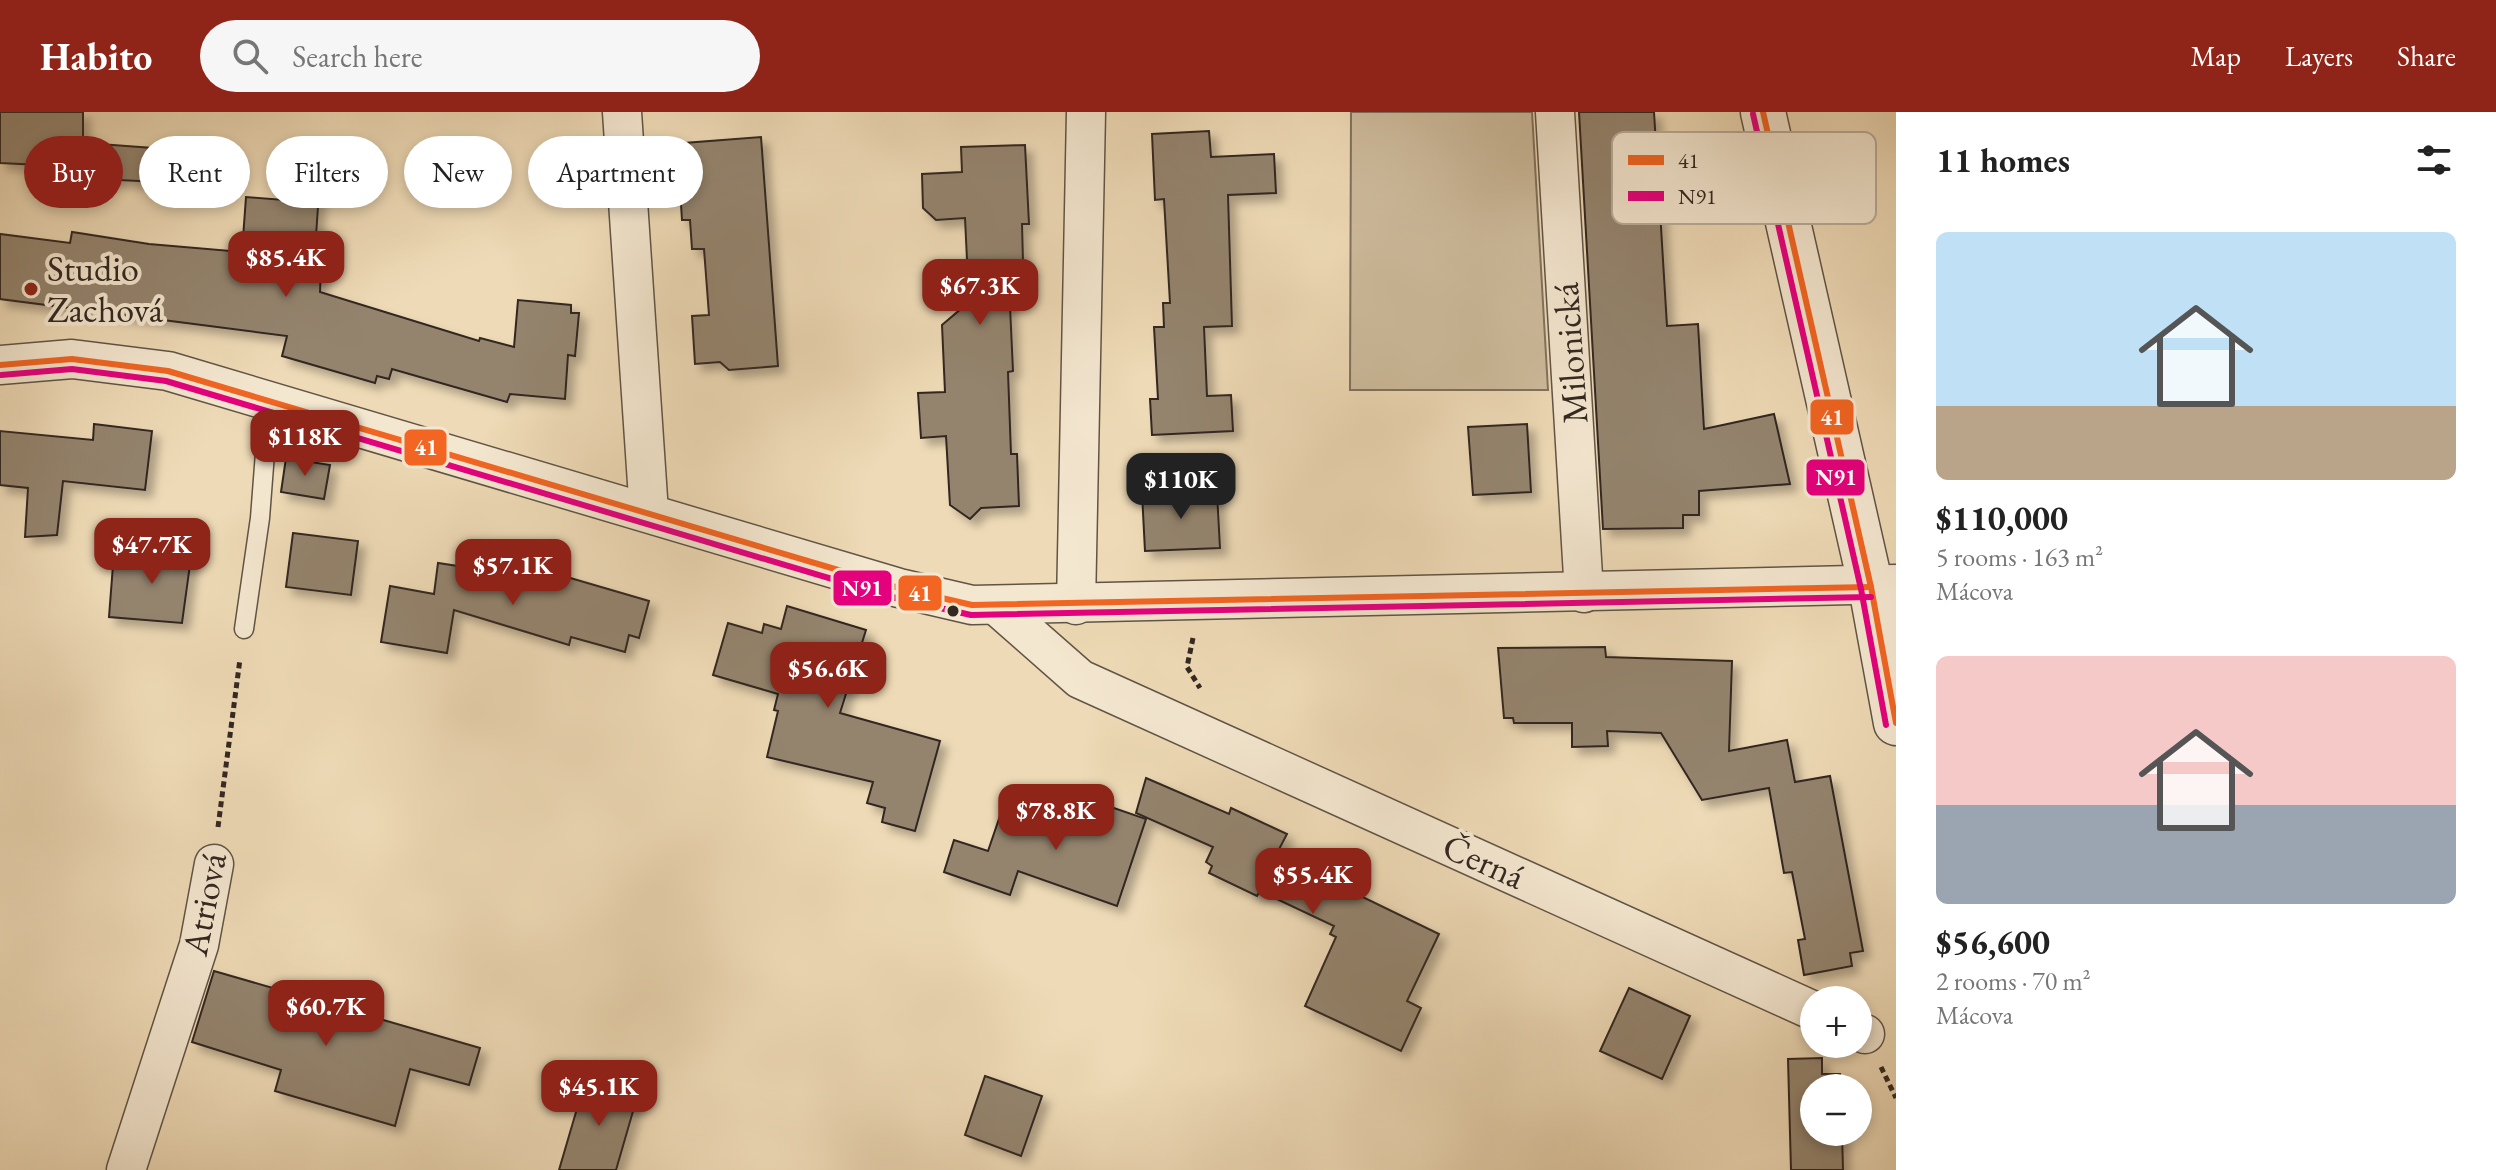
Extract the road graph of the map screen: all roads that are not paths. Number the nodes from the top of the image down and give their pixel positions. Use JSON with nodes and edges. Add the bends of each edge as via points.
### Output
{"nodes":[{"id":1,"x":622,"y":112,"type":"edge"},
{"id":2,"x":1086,"y":112,"type":"edge"},
{"id":3,"x":1555,"y":112,"type":"edge"},
{"id":4,"x":1763,"y":112,"type":"edge"},
{"id":5,"x":1768,"y":132,"type":"edge"},
{"id":6,"x":1792,"y":224,"type":"edge"},
{"id":7,"x":0,"y":365,"type":"edge"},
{"id":8,"x":269,"y":401,"type":"junction"},
{"id":9,"x":649,"y":513,"type":"junction"},
{"id":10,"x":1884,"y":585,"type":"edge"},
{"id":11,"x":1584,"y":593,"type":"junction"},
{"id":12,"x":1076,"y":605,"type":"junction"},
{"id":13,"x":997,"y":606,"type":"junction"},
{"id":14,"x":244,"y":629,"type":"road end"},
{"id":15,"x":1896,"y":723,"type":"edge"},
{"id":16,"x":214,"y":864,"type":"road end"},
{"id":17,"x":1800,"y":1005,"type":"edge"},
{"id":18,"x":126,"y":1170,"type":"edge"}],
"edges":[{"from":1,"to":9,"type":"street"},
{"from":2,"to":12,"type":"street"},
{"from":3,"to":11,"type":"street","name":"Milonická"},
{"from":4,"to":5,"type":"street"},
{"from":6,"to":10,"type":"street"},
{"from":7,"to":8,"type":"street","via":[[72,359],[168,371]]},
{"from":8,"to":9,"type":"street"},
{"from":8,"to":14,"type":"lane"},
{"from":9,"to":13,"type":"street","via":[[899,588]]},
{"from":10,"to":11,"type":"street"},
{"from":10,"to":15,"type":"street"},
{"from":11,"to":12,"type":"street"},
{"from":12,"to":13,"type":"street"},
{"from":13,"to":17,"type":"street","name":"Černá","via":[[1080,679]]},
{"from":16,"to":18,"type":"street","name":"Atriová","via":[[199,945]]}]}
